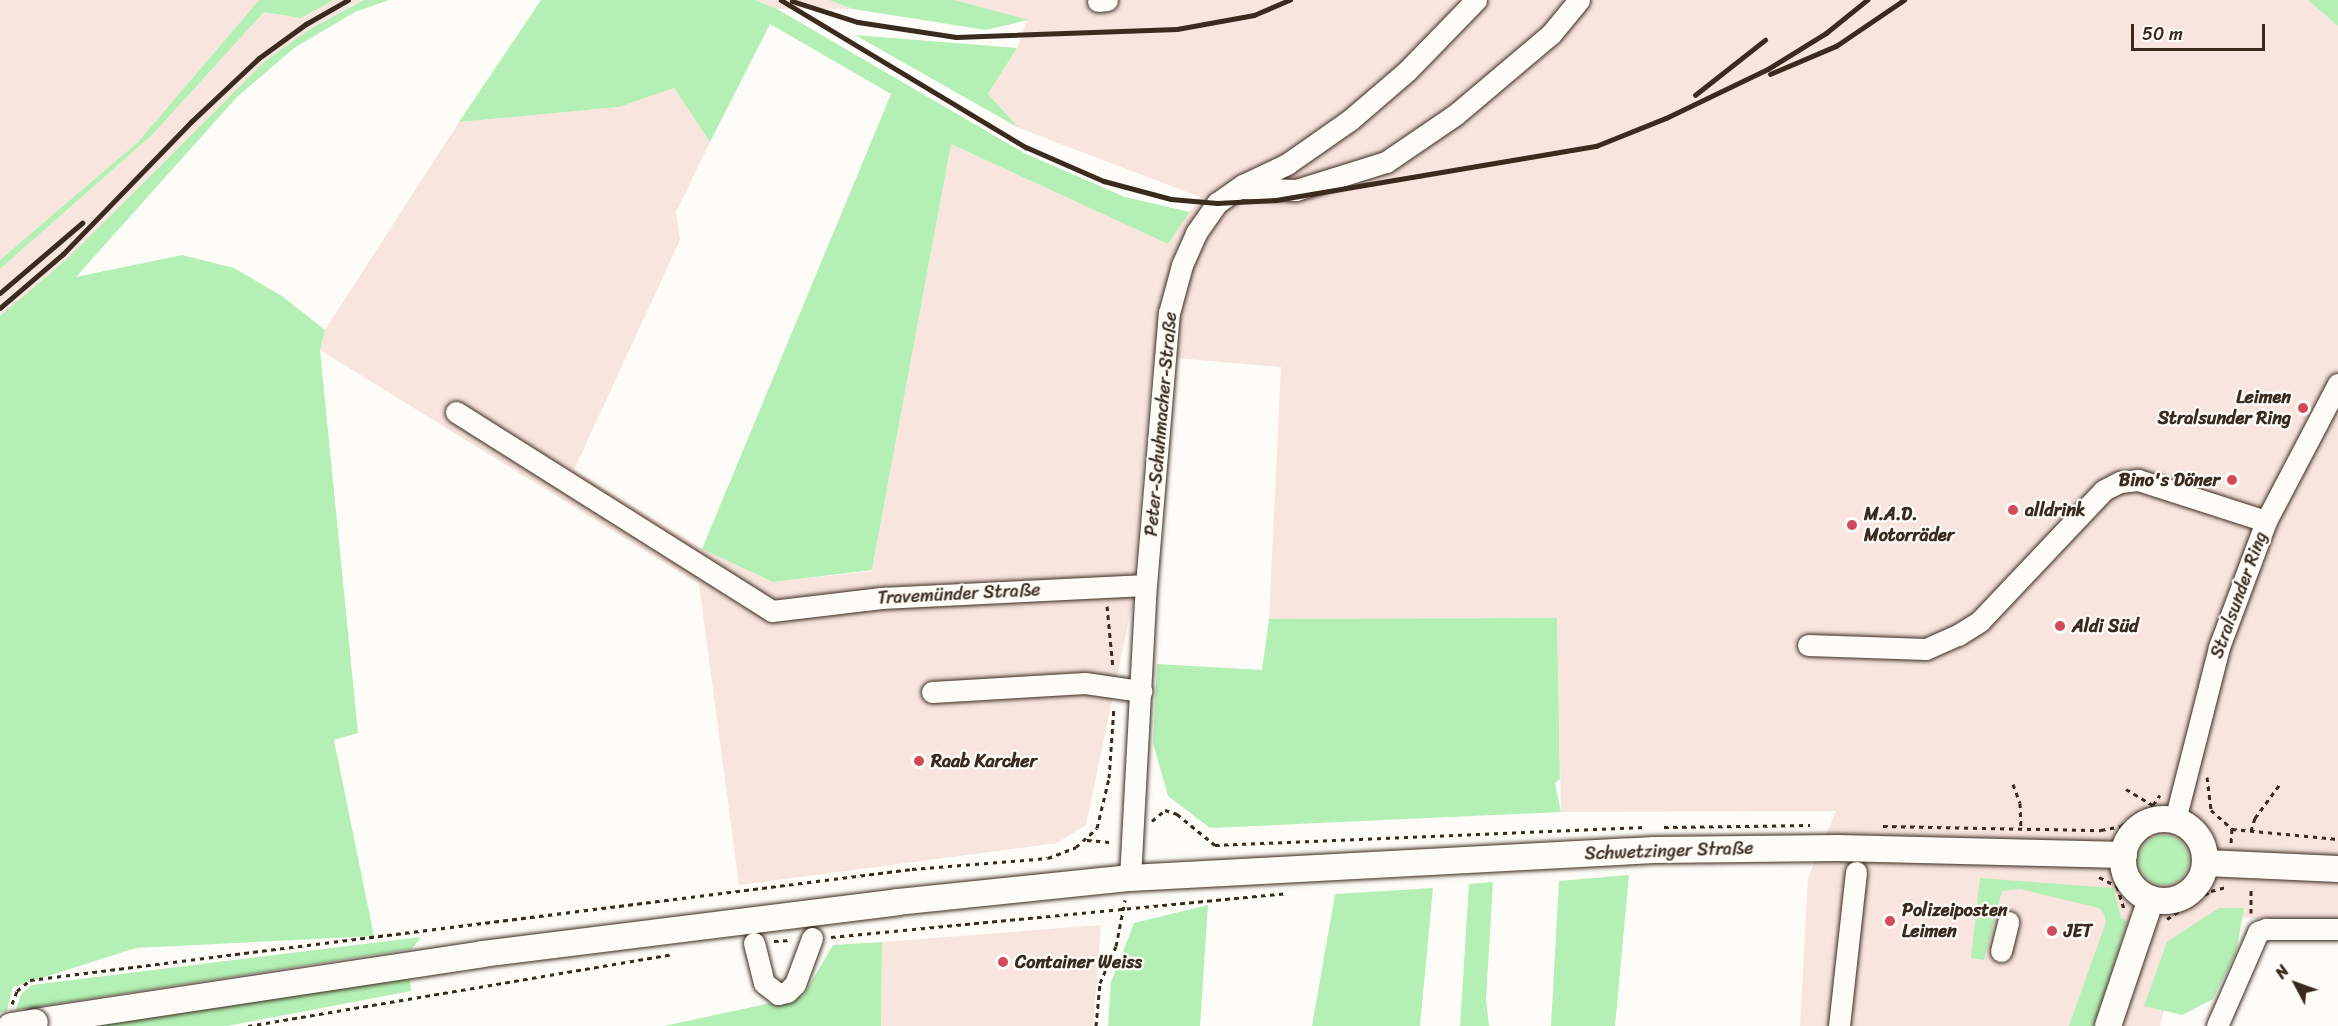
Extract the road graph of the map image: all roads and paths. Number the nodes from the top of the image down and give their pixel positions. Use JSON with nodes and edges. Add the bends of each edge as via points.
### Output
{"nodes":[{"id":1,"x":1476,"y":0,"type":"edge"},
{"id":2,"x":1579,"y":0,"type":"edge"},
{"id":3,"x":1239,"y":188,"type":"junction"},
{"id":4,"x":2338,"y":384,"type":"edge"},
{"id":5,"x":456,"y":412,"type":"dead end"},
{"id":6,"x":2266,"y":521,"type":"junction"},
{"id":7,"x":1146,"y":585,"type":"junction"},
{"id":8,"x":1106,"y":587,"type":"junction"},
{"id":9,"x":1808,"y":645,"type":"dead end"},
{"id":10,"x":1116,"y":686,"type":"junction"},
{"id":11,"x":1141,"y":690,"type":"junction"},
{"id":12,"x":932,"y":692,"type":"dead end"},
{"id":13,"x":2207,"y":772,"type":"dead end"},
{"id":14,"x":2280,"y":783,"type":"dead end"},
{"id":15,"x":2013,"y":784,"type":"dead end"},
{"id":16,"x":2126,"y":789,"type":"dead end"},
{"id":17,"x":2162,"y":792,"type":"dead end"},
{"id":18,"x":2208,"y":803,"type":"dead end"},
{"id":19,"x":2153,"y":805,"type":"junction"},
{"id":20,"x":2175,"y":820,"type":"junction"},
{"id":21,"x":2022,"y":828,"type":"dead end"},
{"id":22,"x":2232,"y":829,"type":"dead end"},
{"id":23,"x":2251,"y":831,"type":"junction"},
{"id":24,"x":2338,"y":839,"type":"edge"},
{"id":25,"x":2111,"y":855,"type":"junction"},
{"id":26,"x":2206,"y":863,"type":"junction"},
{"id":27,"x":2338,"y":869,"type":"edge"},
{"id":28,"x":1856,"y":872,"type":"dead end"},
{"id":29,"x":1130,"y":878,"type":"junction"},
{"id":30,"x":2228,"y":887,"type":"dead end"},
{"id":31,"x":2251,"y":888,"type":"dead end"},
{"id":32,"x":1291,"y":892,"type":"dead end"},
{"id":33,"x":2148,"y":910,"type":"junction"},
{"id":34,"x":1122,"y":911,"type":"junction"},
{"id":35,"x":2008,"y":922,"type":"dead end"},
{"id":36,"x":2338,"y":929,"type":"edge"},
{"id":37,"x":2258,"y":932,"type":"junction"},
{"id":38,"x":812,"y":938,"type":"junction"},
{"id":39,"x":754,"y":943,"type":"joint"},
{"id":40,"x":2001,"y":951,"type":"dead end"},
{"id":41,"x":673,"y":954,"type":"dead end"},
{"id":42,"x":19,"y":1020,"type":"edge"},
{"id":43,"x":248,"y":1026,"type":"edge"},
{"id":44,"x":1096,"y":1026,"type":"edge"},
{"id":45,"x":1839,"y":1026,"type":"edge"},
{"id":46,"x":2108,"y":1026,"type":"edge"},
{"id":47,"x":2217,"y":1026,"type":"edge"}],
"edges":[{"from":1,"to":3,"type":"street","name":"Peter-Schuhmacher-Straße","via":[[1407,71],[1350,120],[1287,164]]},
{"from":2,"to":3,"type":"street","via":[[1551,34],[1455,115],[1386,162],[1296,190]]},
{"from":3,"to":7,"type":"street","name":"Peter-Schuhmacher-Straße","via":[[1217,204],[1196,233],[1169,313]]},
{"from":4,"to":6,"type":"street","name":"Stralsunder Ring"},
{"from":5,"to":8,"type":"street","name":"Travemünder Straße","via":[[772,610],[880,598]]},
{"from":6,"to":9,"type":"street","via":[[2138,480],[2120,482],[2104,490],[1980,621],[1958,635],[1926,648]]},
{"from":6,"to":20,"type":"street","name":"Stralsunder Ring","via":[[2218,647]]},
{"from":7,"to":8,"type":"street","name":"Travemünder Straße"},
{"from":7,"to":11,"type":"street","name":"Peter-Schuhmacher-Straße"},
{"from":8,"to":10,"type":"path"},
{"from":10,"to":11,"type":"street"},
{"from":10,"to":12,"type":"street","via":[[1084,683]]},
{"from":10,"to":42,"type":"path","via":[[1103,810],[1087,840],[1060,854],[912,869],[30,980],[17,991]]},
{"from":11,"to":29,"type":"street","name":"Peter-Schuhmacher-Straße"},
{"from":13,"to":18,"type":"path"},
{"from":14,"to":23,"type":"path","via":[[2255,818]]},
{"from":15,"to":21,"type":"path","via":[[2020,803]]},
{"from":16,"to":19,"type":"path"},
{"from":17,"to":19,"type":"path"},
{"from":19,"to":25,"type":"path","via":[[2121,826],[2101,830]]},
{"from":20,"to":25,"type":"main road","via":[[2154,820],[2139,828]]},
{"from":20,"to":26,"type":"main road","via":[[2197,835]]},
{"from":22,"to":23,"type":"path"},
{"from":23,"to":24,"type":"path"},
{"from":25,"to":29,"type":"main road","name":"Schwetzinger Straße","via":[[1838,848],[1653,850]]},
{"from":25,"to":33,"type":"main road"},
{"from":25,"to":33,"type":"path","via":[[2098,876],[2117,886],[2125,915]]},
{"from":26,"to":27,"type":"main road"},
{"from":26,"to":33,"type":"main road","via":[[2190,893]]},
{"from":28,"to":45,"type":"street"},
{"from":29,"to":34,"type":"path"},
{"from":29,"to":42,"type":"main road","name":"Schwetzinger Straße","via":[[885,903],[482,954]]},
{"from":30,"to":33,"type":"path","via":[[2211,891],[2161,926]]},
{"from":31,"to":37,"type":"path","via":[[2252,916]]},
{"from":32,"to":34,"type":"path"},
{"from":33,"to":46,"type":"main road"},
{"from":34,"to":38,"type":"path"},
{"from":34,"to":44,"type":"path","via":[[1116,946],[1100,983]]},
{"from":35,"to":40,"type":"street"},
{"from":36,"to":37,"type":"street","via":[[2266,928]]},
{"from":37,"to":47,"type":"street"},
{"from":38,"to":39,"type":"path"},
{"from":38,"to":39,"type":"street","via":[[795,984],[778,994],[764,983]]},
{"from":41,"to":43,"type":"path"}]}
